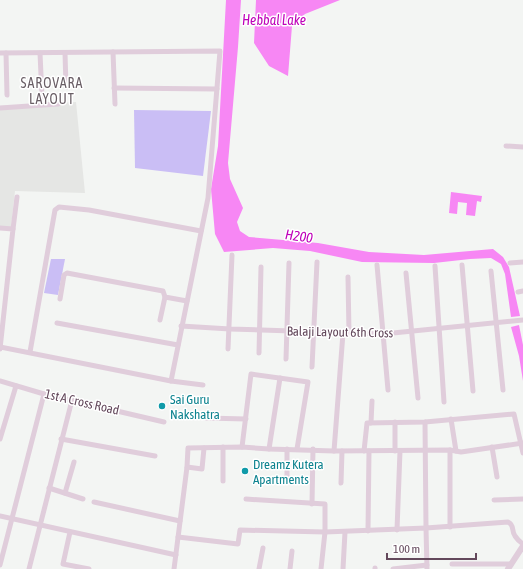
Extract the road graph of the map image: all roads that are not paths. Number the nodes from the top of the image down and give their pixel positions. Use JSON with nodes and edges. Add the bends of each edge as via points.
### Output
{"nodes":[{"id":1,"x":113,"y":52,"type":"junction"},
{"id":2,"x":0,"y":53,"type":"edge"},
{"id":3,"x":6,"y":53,"type":"junction"},
{"id":4,"x":40,"y":53,"type":"junction"},
{"id":5,"x":65,"y":53,"type":"junction"},
{"id":6,"x":66,"y":87,"type":"dead end"},
{"id":7,"x":114,"y":88,"type":"junction"},
{"id":8,"x":217,"y":89,"type":"junction"},
{"id":9,"x":7,"y":95,"type":"dead end"},
{"id":10,"x":42,"y":97,"type":"dead end"},
{"id":11,"x":58,"y":104,"type":"dead end"},
{"id":12,"x":115,"y":104,"type":"dead end"},
{"id":13,"x":0,"y":108,"type":"edge"},
{"id":14,"x":506,"y":146,"type":"dead end"},
{"id":15,"x":523,"y":147,"type":"edge"},
{"id":16,"x":17,"y":197,"type":"dead end"},
{"id":17,"x":0,"y":228,"type":"edge"},
{"id":18,"x":13,"y":229,"type":"junction"},
{"id":19,"x":201,"y":231,"type":"junction"},
{"id":20,"x":232,"y":255,"type":"dead end"},
{"id":21,"x":317,"y":262,"type":"dead end"},
{"id":22,"x":523,"y":262,"type":"edge"},
{"id":23,"x":289,"y":263,"type":"dead end"},
{"id":24,"x":510,"y":263,"type":"dead end"},
{"id":25,"x":377,"y":265,"type":"dead end"},
{"id":26,"x":462,"y":265,"type":"dead end"},
{"id":27,"x":434,"y":266,"type":"dead end"},
{"id":28,"x":261,"y":267,"type":"dead end"},
{"id":29,"x":491,"y":271,"type":"dead end"},
{"id":30,"x":406,"y":273,"type":"dead end"},
{"id":31,"x":348,"y":277,"type":"dead end"},
{"id":32,"x":165,"y":297,"type":"junction"},
{"id":33,"x":60,"y":300,"type":"dead end"},
{"id":34,"x":186,"y":301,"type":"junction"},
{"id":35,"x":160,"y":320,"type":"dead end"},
{"id":36,"x":522,"y":320,"type":"edge"},
{"id":37,"x":58,"y":323,"type":"dead end"},
{"id":38,"x":495,"y":323,"type":"junction"},
{"id":39,"x":181,"y":326,"type":"junction"},
{"id":40,"x":468,"y":326,"type":"junction"},
{"id":41,"x":439,"y":328,"type":"junction"},
{"id":42,"x":230,"y":329,"type":"junction"},
{"id":43,"x":259,"y":330,"type":"junction"},
{"id":44,"x":286,"y":331,"type":"junction"},
{"id":45,"x":411,"y":331,"type":"junction"},
{"id":46,"x":314,"y":332,"type":"junction"},
{"id":47,"x":343,"y":333,"type":"junction"},
{"id":48,"x":349,"y":333,"type":"junction"},
{"id":49,"x":384,"y":334,"type":"junction"},
{"id":50,"x":178,"y":345,"type":"junction"},
{"id":51,"x":0,"y":348,"type":"edge"},
{"id":52,"x":228,"y":349,"type":"dead end"},
{"id":53,"x":30,"y":352,"type":"junction"},
{"id":54,"x":259,"y":353,"type":"dead end"},
{"id":55,"x":286,"y":360,"type":"dead end"},
{"id":56,"x":312,"y":367,"type":"dead end"},
{"id":57,"x":280,"y":378,"type":"junction"},
{"id":58,"x":0,"y":381,"type":"edge"},
{"id":59,"x":171,"y":381,"type":"junction"},
{"id":60,"x":203,"y":385,"type":"dead end"},
{"id":61,"x":16,"y":386,"type":"junction"},
{"id":62,"x":388,"y":390,"type":"dead end"},
{"id":63,"x":503,"y":390,"type":"dead end"},
{"id":64,"x":473,"y":391,"type":"dead end"},
{"id":65,"x":44,"y":394,"type":"junction"},
{"id":66,"x":418,"y":398,"type":"dead end"},
{"id":67,"x":72,"y":400,"type":"junction"},
{"id":68,"x":372,"y":400,"type":"dead end"},
{"id":69,"x":444,"y":402,"type":"dead end"},
{"id":70,"x":206,"y":418,"type":"dead end"},
{"id":71,"x":246,"y":419,"type":"junction"},
{"id":72,"x":451,"y":419,"type":"junction"},
{"id":73,"x":164,"y":422,"type":"dead end"},
{"id":74,"x":395,"y":422,"type":"junction"},
{"id":75,"x":425,"y":422,"type":"junction"},
{"id":76,"x":372,"y":423,"type":"junction"},
{"id":77,"x":0,"y":439,"type":"edge"},
{"id":78,"x":62,"y":439,"type":"junction"},
{"id":79,"x":522,"y":443,"type":"edge"},
{"id":80,"x":223,"y":447,"type":"junction"},
{"id":81,"x":242,"y":447,"type":"junction"},
{"id":82,"x":492,"y":447,"type":"junction"},
{"id":83,"x":204,"y":448,"type":"junction"},
{"id":84,"x":269,"y":449,"type":"junction"},
{"id":85,"x":286,"y":449,"type":"junction"},
{"id":86,"x":297,"y":449,"type":"junction"},
{"id":87,"x":313,"y":449,"type":"junction"},
{"id":88,"x":450,"y":450,"type":"junction"},
{"id":89,"x":334,"y":451,"type":"junction"},
{"id":90,"x":342,"y":451,"type":"junction"},
{"id":91,"x":366,"y":451,"type":"junction"},
{"id":92,"x":398,"y":451,"type":"junction"},
{"id":93,"x":425,"y":451,"type":"junction"},
{"id":94,"x":456,"y":451,"type":"junction"},
{"id":95,"x":523,"y":453,"type":"edge"},
{"id":96,"x":155,"y":456,"type":"dead end"},
{"id":97,"x":74,"y":462,"type":"dead end"},
{"id":98,"x":187,"y":467,"type":"junction"},
{"id":99,"x":497,"y":477,"type":"dead end"},
{"id":100,"x":287,"y":479,"type":"dead end"},
{"id":101,"x":222,"y":481,"type":"dead end"},
{"id":102,"x":342,"y":483,"type":"dead end"},
{"id":103,"x":49,"y":488,"type":"junction"},
{"id":104,"x":65,"y":493,"type":"junction"},
{"id":105,"x":83,"y":499,"type":"dead end"},
{"id":106,"x":246,"y":499,"type":"dead end"},
{"id":107,"x":523,"y":499,"type":"edge"},
{"id":108,"x":494,"y":500,"type":"dead end"},
{"id":109,"x":94,"y":502,"type":"dead end"},
{"id":110,"x":312,"y":504,"type":"junction"},
{"id":111,"x":0,"y":516,"type":"edge"},
{"id":112,"x":12,"y":518,"type":"junction"},
{"id":113,"x":180,"y":521,"type":"junction"},
{"id":114,"x":40,"y":525,"type":"junction"},
{"id":115,"x":450,"y":527,"type":"junction"},
{"id":116,"x":426,"y":528,"type":"junction"},
{"id":117,"x":397,"y":530,"type":"junction"},
{"id":118,"x":368,"y":531,"type":"junction"},
{"id":119,"x":70,"y":532,"type":"junction"},
{"id":120,"x":325,"y":532,"type":"junction"},
{"id":121,"x":345,"y":532,"type":"junction"},
{"id":122,"x":178,"y":537,"type":"junction"},
{"id":123,"x":523,"y":545,"type":"edge"},
{"id":124,"x":263,"y":548,"type":"dead end"},
{"id":125,"x":292,"y":551,"type":"dead end"},
{"id":126,"x":176,"y":555,"type":"junction"},
{"id":127,"x":452,"y":564,"type":"dead end"},
{"id":128,"x":0,"y":565,"type":"edge"},
{"id":129,"x":509,"y":566,"type":"edge"},
{"id":130,"x":427,"y":567,"type":"edge"},
{"id":131,"x":29,"y":569,"type":"edge"},
{"id":132,"x":89,"y":569,"type":"edge"},
{"id":133,"x":174,"y":569,"type":"edge"},
{"id":134,"x":259,"y":569,"type":"edge"},
{"id":135,"x":290,"y":569,"type":"edge"},
{"id":136,"x":321,"y":569,"type":"edge"},
{"id":137,"x":343,"y":569,"type":"edge"},
{"id":138,"x":393,"y":569,"type":"edge"}],
"edges":[{"from":1,"to":5,"type":"street"},
{"from":1,"to":7,"type":"street"},
{"from":1,"to":8,"type":"street","via":[[220,51]]},
{"from":2,"to":3,"type":"street"},
{"from":3,"to":4,"type":"street"},
{"from":3,"to":9,"type":"street"},
{"from":4,"to":5,"type":"street"},
{"from":4,"to":10,"type":"street"},
{"from":5,"to":6,"type":"street"},
{"from":7,"to":8,"type":"street"},
{"from":7,"to":12,"type":"street"},
{"from":8,"to":19,"type":"street","via":[[208,198]]},
{"from":11,"to":13,"type":"street"},
{"from":14,"to":15,"type":"street"},
{"from":16,"to":18,"type":"street"},
{"from":17,"to":18,"type":"street"},
{"from":18,"to":51,"type":"street"},
{"from":19,"to":34,"type":"street"},
{"from":19,"to":53,"type":"street","via":[[89,210],[59,207],[55,210]]},
{"from":20,"to":42,"type":"street"},
{"from":21,"to":46,"type":"street"},
{"from":22,"to":24,"type":"street"},
{"from":23,"to":44,"type":"street"},
{"from":25,"to":49,"type":"street"},
{"from":26,"to":40,"type":"street"},
{"from":27,"to":41,"type":"street"},
{"from":28,"to":43,"type":"street"},
{"from":29,"to":38,"type":"street"},
{"from":30,"to":45,"type":"street"},
{"from":31,"to":48,"type":"street"},
{"from":32,"to":33,"type":"street","via":[[163,291],[67,273],[64,275]]},
{"from":32,"to":34,"type":"street"},
{"from":32,"to":35,"type":"street"},
{"from":34,"to":39,"type":"street"},
{"from":36,"to":38,"type":"street","name":"Balaji Layout 6th Cross"},
{"from":37,"to":50,"type":"street"},
{"from":38,"to":40,"type":"street","name":"Balaji Layout 6th Cross"},
{"from":38,"to":63,"type":"street"},
{"from":39,"to":42,"type":"street","name":"Balaji Layout 6th Cross"},
{"from":39,"to":50,"type":"street"},
{"from":40,"to":41,"type":"street","name":"Balaji Layout 6th Cross"},
{"from":40,"to":64,"type":"street"},
{"from":41,"to":45,"type":"street","name":"Balaji Layout 6th Cross"},
{"from":41,"to":69,"type":"street"},
{"from":42,"to":43,"type":"street","name":"Balaji Layout 6th Cross"},
{"from":42,"to":52,"type":"street"},
{"from":43,"to":44,"type":"street","name":"Balaji Layout 6th Cross"},
{"from":43,"to":54,"type":"street"},
{"from":44,"to":46,"type":"street","name":"Balaji Layout 6th Cross"},
{"from":44,"to":55,"type":"street"},
{"from":45,"to":49,"type":"street","name":"Balaji Layout 6th Cross"},
{"from":45,"to":66,"type":"street"},
{"from":46,"to":47,"type":"street","name":"Balaji Layout 6th Cross"},
{"from":46,"to":56,"type":"street"},
{"from":47,"to":48,"type":"street","name":"Balaji Layout 6th Cross"},
{"from":47,"to":89,"type":"street"},
{"from":48,"to":49,"type":"street","name":"Balaji Layout 6th Cross"},
{"from":49,"to":62,"type":"street"},
{"from":50,"to":59,"type":"street"},
{"from":51,"to":53,"type":"street"},
{"from":53,"to":59,"type":"street"},
{"from":57,"to":71,"type":"street","via":[[251,374]]},
{"from":57,"to":84,"type":"street"},
{"from":57,"to":86,"type":"street","via":[[308,382]]},
{"from":58,"to":61,"type":"street","name":"1st A Cross Road"},
{"from":59,"to":60,"type":"street"},
{"from":61,"to":65,"type":"street","name":"1st A Cross Road"},
{"from":61,"to":77,"type":"street"},
{"from":65,"to":67,"type":"street","name":"1st A Cross Road"},
{"from":65,"to":112,"type":"street"},
{"from":67,"to":73,"type":"street","name":"1st A Cross Road"},
{"from":67,"to":78,"type":"street"},
{"from":68,"to":76,"type":"street"},
{"from":70,"to":71,"type":"street"},
{"from":71,"to":81,"type":"street"},
{"from":72,"to":75,"type":"street"},
{"from":72,"to":79,"type":"street","via":[[514,414]]},
{"from":72,"to":94,"type":"street"},
{"from":74,"to":75,"type":"street"},
{"from":74,"to":76,"type":"street"},
{"from":74,"to":92,"type":"street"},
{"from":75,"to":93,"type":"street"},
{"from":76,"to":91,"type":"street","via":[[367,423]]},
{"from":78,"to":96,"type":"street"},
{"from":78,"to":103,"type":"street"},
{"from":79,"to":82,"type":"street"},
{"from":79,"to":95,"type":"street"},
{"from":80,"to":81,"type":"street"},
{"from":80,"to":83,"type":"street"},
{"from":80,"to":101,"type":"street"},
{"from":81,"to":84,"type":"street"},
{"from":82,"to":94,"type":"street"},
{"from":82,"to":99,"type":"street"},
{"from":83,"to":98,"type":"street","via":[[188,448]]},
{"from":83,"to":98,"type":"street","via":[[202,469]]},
{"from":84,"to":85,"type":"street"},
{"from":85,"to":86,"type":"street"},
{"from":85,"to":100,"type":"street"},
{"from":86,"to":87,"type":"street"},
{"from":87,"to":89,"type":"street"},
{"from":87,"to":110,"type":"street"},
{"from":88,"to":93,"type":"street"},
{"from":88,"to":94,"type":"street"},
{"from":88,"to":115,"type":"street"},
{"from":89,"to":90,"type":"street"},
{"from":90,"to":91,"type":"street"},
{"from":90,"to":102,"type":"street"},
{"from":91,"to":92,"type":"street"},
{"from":91,"to":118,"type":"street"},
{"from":92,"to":93,"type":"street"},
{"from":92,"to":117,"type":"street"},
{"from":93,"to":116,"type":"street"},
{"from":97,"to":104,"type":"street"},
{"from":98,"to":113,"type":"street"},
{"from":103,"to":104,"type":"street"},
{"from":103,"to":114,"type":"street"},
{"from":104,"to":105,"type":"street"},
{"from":106,"to":110,"type":"street"},
{"from":107,"to":108,"type":"street"},
{"from":109,"to":113,"type":"street"},
{"from":110,"to":120,"type":"street","via":[[325,504]]},
{"from":111,"to":112,"type":"street"},
{"from":112,"to":114,"type":"street"},
{"from":112,"to":128,"type":"street"},
{"from":113,"to":122,"type":"street"},
{"from":114,"to":119,"type":"street"},
{"from":114,"to":131,"type":"street"},
{"from":115,"to":116,"type":"street"},
{"from":115,"to":123,"type":"street","via":[[511,522],[514,535]]},
{"from":116,"to":117,"type":"street"},
{"from":116,"to":130,"type":"street"},
{"from":117,"to":118,"type":"street"},
{"from":118,"to":121,"type":"street"},
{"from":119,"to":126,"type":"street"},
{"from":119,"to":132,"type":"street","via":[[63,564]]},
{"from":120,"to":121,"type":"street"},
{"from":120,"to":122,"type":"street","via":[[240,530],[238,544]]},
{"from":120,"to":136,"type":"street"},
{"from":121,"to":137,"type":"street"},
{"from":122,"to":126,"type":"street"},
{"from":123,"to":129,"type":"street"},
{"from":124,"to":134,"type":"street"},
{"from":125,"to":135,"type":"street"},
{"from":126,"to":133,"type":"street"},
{"from":127,"to":129,"type":"street"},
{"from":130,"to":138,"type":"street"}]}
